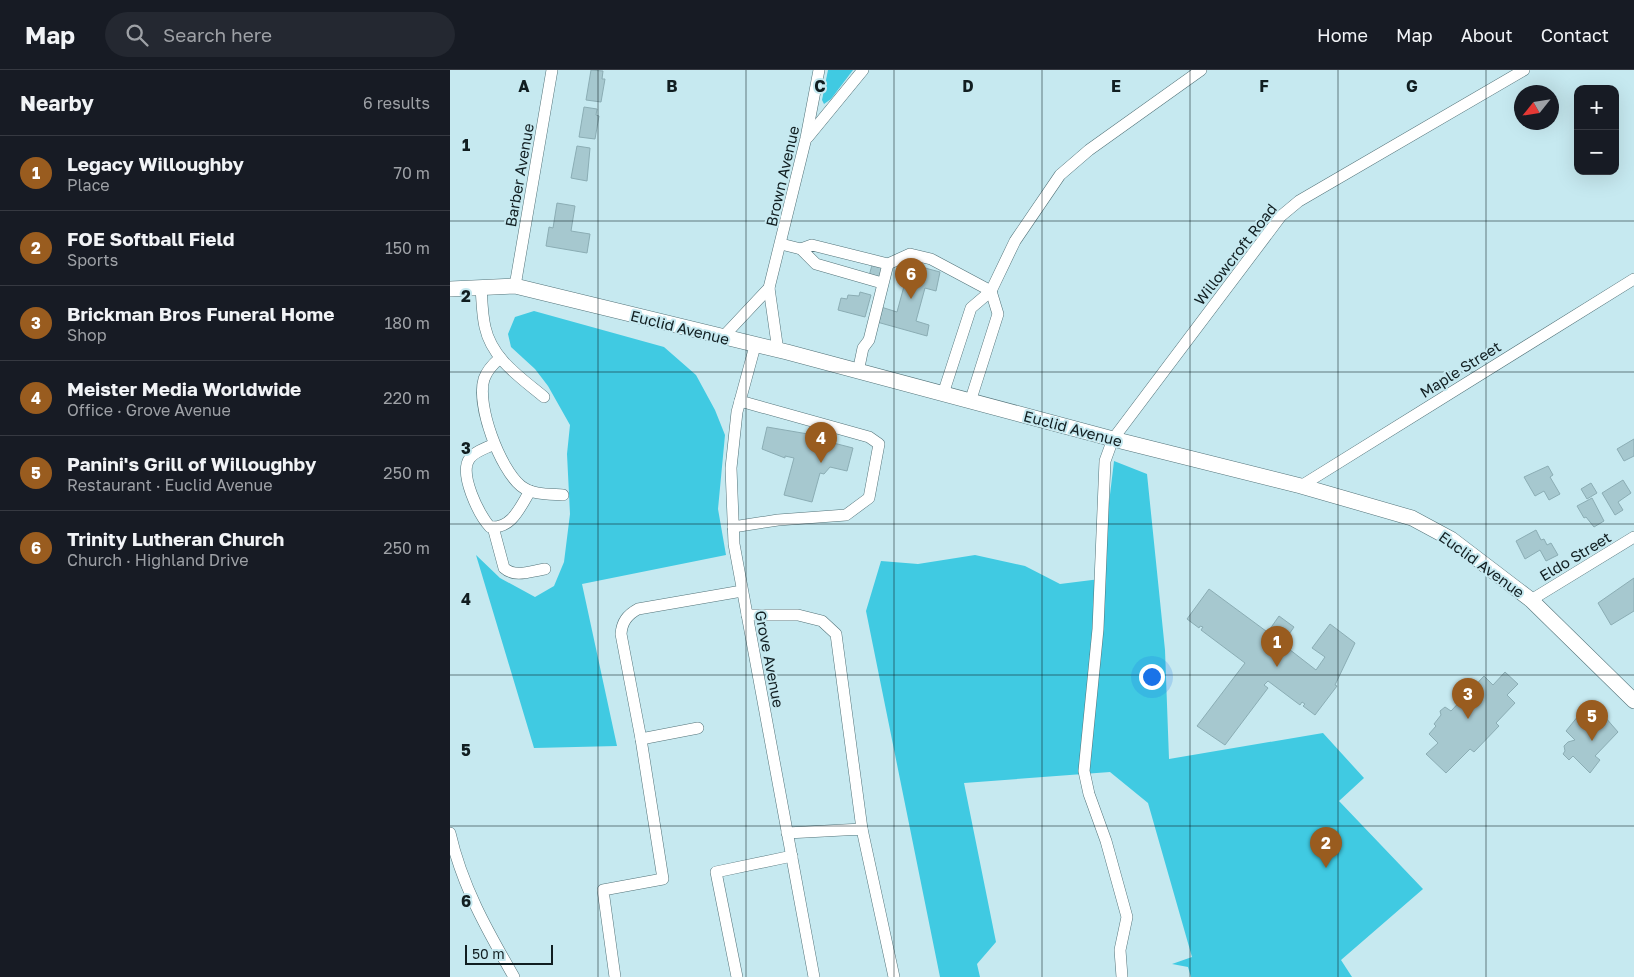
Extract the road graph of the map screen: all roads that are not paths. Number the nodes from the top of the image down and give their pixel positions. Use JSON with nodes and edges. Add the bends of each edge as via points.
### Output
{"nodes":[{"id":1,"x":552,"y":70,"type":"edge"},
{"id":2,"x":819,"y":70,"type":"edge"},
{"id":3,"x":863,"y":70,"type":"edge"},
{"id":4,"x":1200,"y":70,"type":"edge"},
{"id":5,"x":1524,"y":70,"type":"edge"},
{"id":6,"x":806,"y":138,"type":"junction"},
{"id":7,"x":781,"y":244,"type":"junction"},
{"id":8,"x":801,"y":249,"type":"junction"},
{"id":9,"x":888,"y":264,"type":"junction"},
{"id":10,"x":1634,"y":279,"type":"edge"},
{"id":11,"x":882,"y":284,"type":"junction"},
{"id":12,"x":515,"y":286,"type":"junction"},
{"id":13,"x":481,"y":287,"type":"junction"},
{"id":14,"x":450,"y":288,"type":"edge"},
{"id":15,"x":769,"y":288,"type":"junction"},
{"id":16,"x":991,"y":291,"type":"junction"},
{"id":17,"x":722,"y":338,"type":"junction"},
{"id":18,"x":755,"y":346,"type":"junction"},
{"id":19,"x":778,"y":350,"type":"junction"},
{"id":20,"x":500,"y":358,"type":"junction"},
{"id":21,"x":858,"y":372,"type":"junction"},
{"id":22,"x":943,"y":394,"type":"junction"},
{"id":23,"x":544,"y":397,"type":"dead end"},
{"id":24,"x":740,"y":401,"type":"junction"},
{"id":25,"x":970,"y":402,"type":"junction"},
{"id":26,"x":1114,"y":440,"type":"junction"},
{"id":27,"x":494,"y":444,"type":"junction"},
{"id":28,"x":1301,"y":486,"type":"junction"},
{"id":29,"x":530,"y":490,"type":"junction"},
{"id":30,"x":563,"y":495,"type":"dead end"},
{"id":31,"x":494,"y":527,"type":"junction"},
{"id":32,"x":733,"y":527,"type":"junction"},
{"id":33,"x":1634,"y":538,"type":"edge"},
{"id":34,"x":545,"y":569,"type":"dead end"},
{"id":35,"x":742,"y":591,"type":"junction"},
{"id":36,"x":1531,"y":600,"type":"junction"},
{"id":37,"x":747,"y":615,"type":"junction"},
{"id":38,"x":1634,"y":701,"type":"edge"},
{"id":39,"x":698,"y":728,"type":"dead end"},
{"id":40,"x":641,"y":739,"type":"junction"},
{"id":41,"x":862,"y":829,"type":"junction"},
{"id":42,"x":450,"y":833,"type":"edge"},
{"id":43,"x":787,"y":833,"type":"junction"},
{"id":44,"x":792,"y":856,"type":"junction"},
{"id":45,"x":514,"y":977,"type":"edge"},
{"id":46,"x":615,"y":977,"type":"edge"},
{"id":47,"x":737,"y":977,"type":"edge"},
{"id":48,"x":814,"y":977,"type":"edge"},
{"id":49,"x":894,"y":977,"type":"edge"},
{"id":50,"x":1122,"y":977,"type":"edge"}],
"edges":[{"from":1,"to":12,"type":"street","name":"Barber Avenue"},
{"from":2,"to":6,"type":"street","name":"Brown Avenue"},
{"from":3,"to":6,"type":"street"},
{"from":4,"to":16,"type":"street","via":[[1089,150],[1060,175],[1015,241]]},
{"from":5,"to":26,"type":"street","name":"Willowcroft Road","via":[[1299,201],[1281,216]]},
{"from":6,"to":7,"type":"street","name":"Brown Avenue"},
{"from":7,"to":8,"type":"street"},
{"from":7,"to":15,"type":"street","name":"Brown Avenue"},
{"from":8,"to":9,"type":"street","via":[[812,245]]},
{"from":8,"to":11,"type":"street","via":[[816,264]]},
{"from":9,"to":11,"type":"street"},
{"from":9,"to":16,"type":"street","via":[[910,254],[931,259]]},
{"from":10,"to":28,"type":"street","name":"Maple Street"},
{"from":11,"to":21,"type":"street"},
{"from":12,"to":13,"type":"main road","name":"Euclid Avenue"},
{"from":12,"to":17,"type":"main road","name":"Euclid Avenue"},
{"from":13,"to":14,"type":"main road","name":"Euclid Avenue"},
{"from":13,"to":20,"type":"street","via":[[484,327]]},
{"from":15,"to":17,"type":"street","name":"Brown Avenue"},
{"from":15,"to":19,"type":"street","name":"Brown Avenue"},
{"from":16,"to":22,"type":"street","via":[[970,308]]},
{"from":16,"to":25,"type":"street","via":[[998,314]]},
{"from":17,"to":18,"type":"main road","name":"Euclid Avenue"},
{"from":18,"to":19,"type":"main road","name":"Euclid Avenue"},
{"from":18,"to":24,"type":"street","name":"Grove Avenue"},
{"from":19,"to":21,"type":"main road","name":"Euclid Avenue"},
{"from":20,"to":23,"type":"street"},
{"from":20,"to":27,"type":"street","via":[[484,380],[483,399]]},
{"from":21,"to":22,"type":"main road","name":"Euclid Avenue"},
{"from":22,"to":25,"type":"main road","name":"Euclid Avenue"},
{"from":24,"to":32,"type":"street","name":"Grove Avenue","via":[[731,468]]},
{"from":24,"to":32,"type":"street","via":[[869,437],[879,444],[869,498],[846,515]]},
{"from":25,"to":26,"type":"main road","name":"Euclid Avenue"},
{"from":26,"to":28,"type":"main road","name":"Euclid Avenue"},
{"from":26,"to":50,"type":"street","name":"Willowcroft Road","via":[[1105,461],[1098,628],[1084,771],[1126,917],[1120,950]]},
{"from":27,"to":29,"type":"street","via":[[511,476],[522,488]]},
{"from":27,"to":31,"type":"street","via":[[470,457],[466,476],[480,516]]},
{"from":28,"to":36,"type":"main road","name":"Euclid Avenue","via":[[1412,518],[1451,539]]},
{"from":29,"to":30,"type":"street"},
{"from":29,"to":31,"type":"street","via":[[509,523]]},
{"from":31,"to":34,"type":"street","via":[[504,568],[508,572]]},
{"from":32,"to":35,"type":"street","name":"Grove Avenue"},
{"from":33,"to":36,"type":"street","name":"Eldo Street"},
{"from":35,"to":37,"type":"street","name":"Grove Avenue"},
{"from":35,"to":40,"type":"street","via":[[638,609],[626,618],[621,634]]},
{"from":36,"to":38,"type":"main road","name":"Euclid Avenue"},
{"from":37,"to":41,"type":"street","via":[[798,615],[822,621],[836,634]]},
{"from":37,"to":43,"type":"street","name":"Grove Avenue"},
{"from":39,"to":40,"type":"street"},
{"from":40,"to":46,"type":"street","via":[[663,879],[603,890]]},
{"from":41,"to":43,"type":"street"},
{"from":41,"to":49,"type":"street"},
{"from":42,"to":45,"type":"street","via":[[456,860],[477,913]]},
{"from":43,"to":44,"type":"street","name":"Grove Avenue"},
{"from":44,"to":47,"type":"street","via":[[716,872]]},
{"from":44,"to":48,"type":"street","name":"Grove Avenue"}]}
